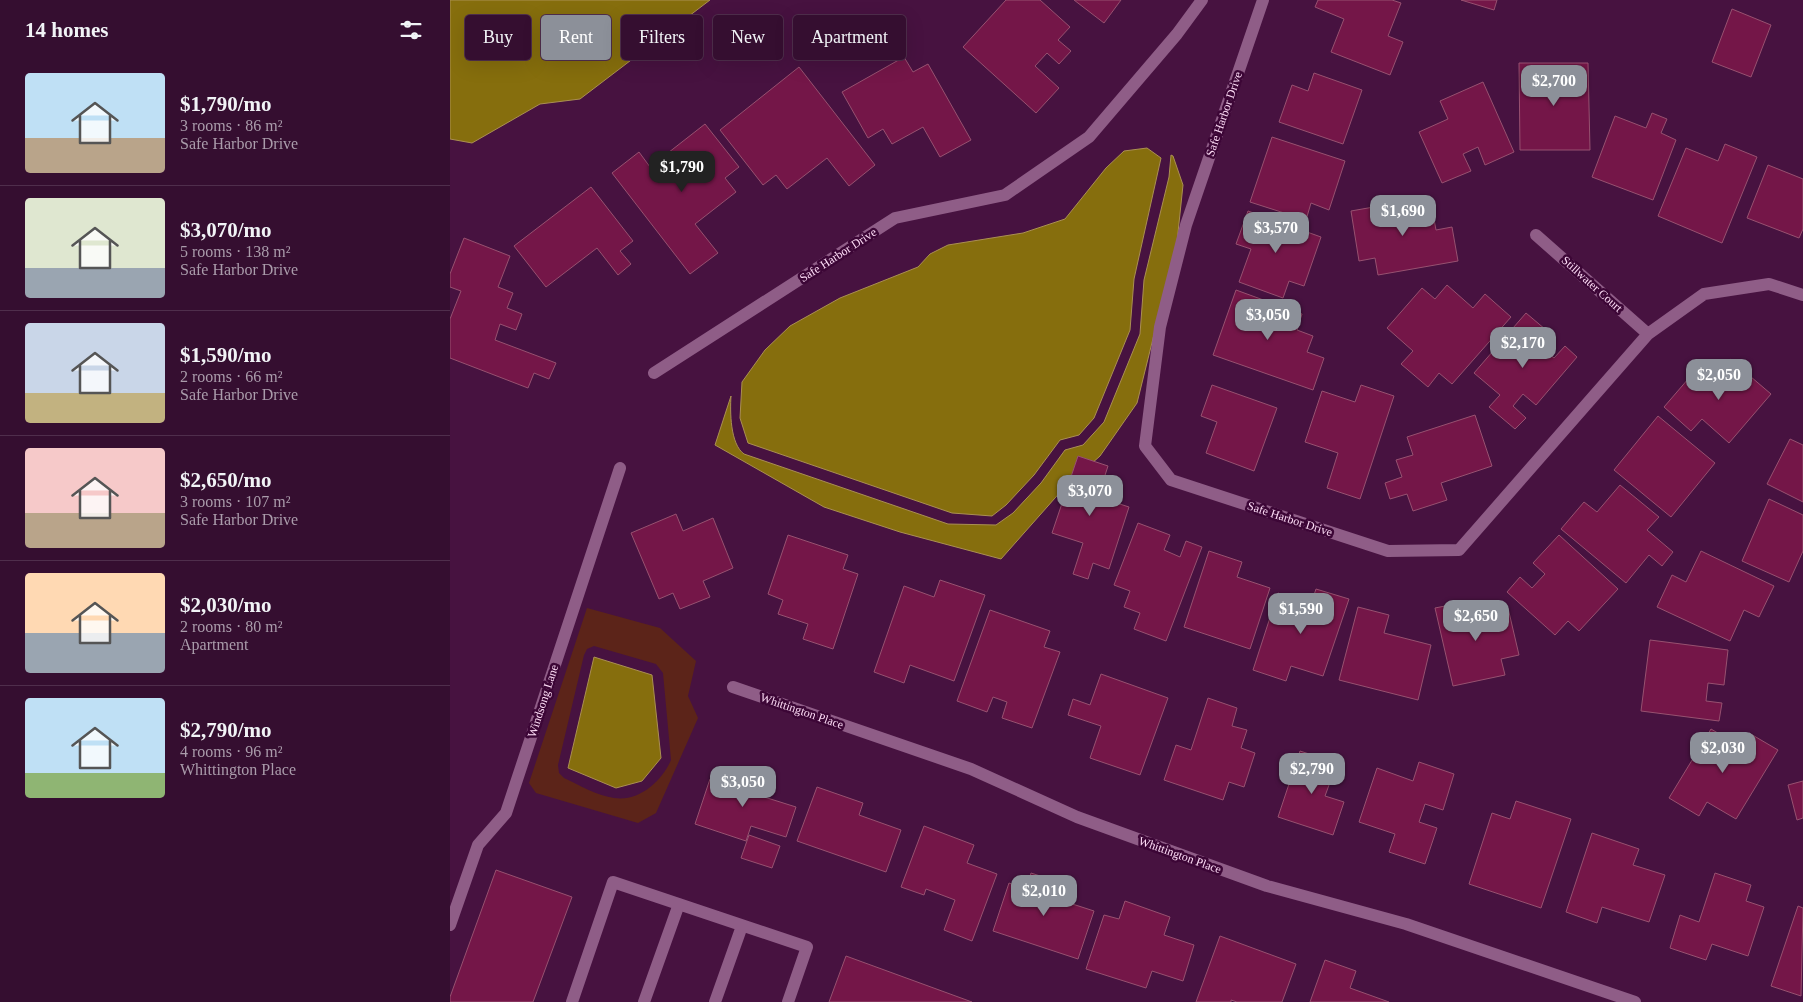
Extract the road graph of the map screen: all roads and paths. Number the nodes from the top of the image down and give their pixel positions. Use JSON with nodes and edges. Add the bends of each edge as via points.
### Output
{"nodes":[{"id":1,"x":1202,"y":0,"type":"edge"},
{"id":2,"x":1263,"y":0,"type":"edge"},
{"id":3,"x":1536,"y":234,"type":"dead end"},
{"id":4,"x":1803,"y":295,"type":"edge"},
{"id":5,"x":1648,"y":334,"type":"junction"},
{"id":6,"x":654,"y":373,"type":"dead end"},
{"id":7,"x":620,"y":468,"type":"dead end"},
{"id":8,"x":733,"y":687,"type":"dead end"},
{"id":9,"x":679,"y":904,"type":"junction"},
{"id":10,"x":450,"y":925,"type":"edge"},
{"id":11,"x":742,"y":926,"type":"junction"},
{"id":12,"x":572,"y":1002,"type":"edge"},
{"id":13,"x":644,"y":1002,"type":"edge"},
{"id":14,"x":716,"y":1002,"type":"edge"},
{"id":15,"x":788,"y":1002,"type":"edge"},
{"id":16,"x":1635,"y":1002,"type":"edge"}],
"edges":[{"from":1,"to":6,"type":"street","name":"Safe Harbor Drive","via":[[1089,137],[1005,195],[895,218]]},
{"from":2,"to":5,"type":"street","name":"Safe Harbor Drive","via":[[1186,225],[1160,327],[1145,446],[1172,480],[1388,552],[1459,550]]},
{"from":3,"to":5,"type":"street","name":"Stillwater Court"},
{"from":4,"to":5,"type":"street","name":"Safe Harbor Drive","via":[[1769,284],[1704,294]]},
{"from":7,"to":10,"type":"street","name":"Windsong Lane","via":[[506,813],[478,845]]},
{"from":8,"to":16,"type":"street","name":"Whittington Place","via":[[971,769],[1077,817],[1267,886],[1406,924]]},
{"from":9,"to":11,"type":"street"},
{"from":9,"to":12,"type":"street","via":[[613,882]]},
{"from":9,"to":13,"type":"street"},
{"from":11,"to":14,"type":"street"},
{"from":11,"to":15,"type":"street","via":[[807,947]]}]}
